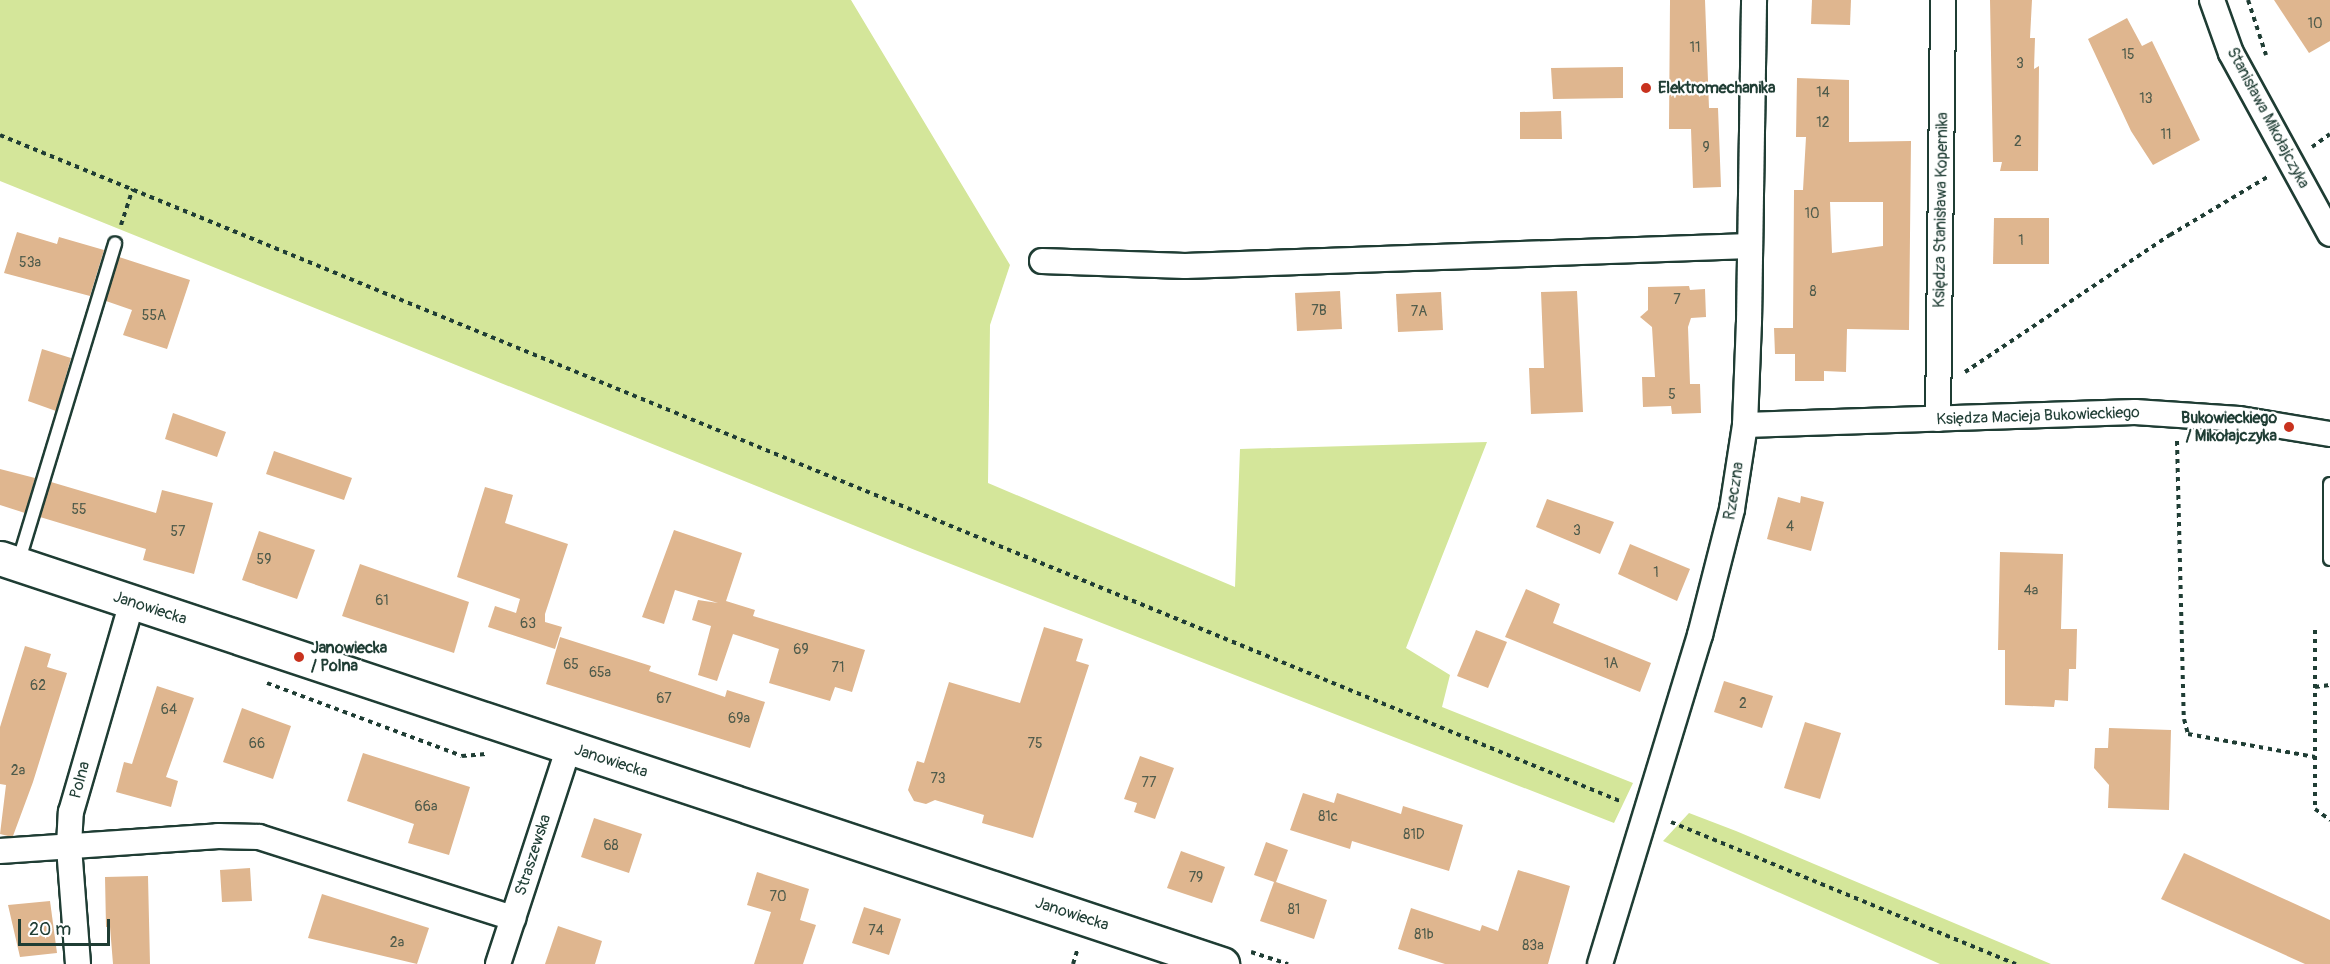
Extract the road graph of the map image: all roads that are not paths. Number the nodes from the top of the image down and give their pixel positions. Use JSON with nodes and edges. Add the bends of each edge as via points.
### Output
{"nodes":[{"id":1,"x":1754,"y":0,"type":"edge"},
{"id":2,"x":1943,"y":0,"type":"edge"},
{"id":3,"x":2212,"y":0,"type":"edge"},
{"id":4,"x":2330,"y":234,"type":"edge"},
{"id":5,"x":115,"y":243,"type":"road end"},
{"id":6,"x":1750,"y":246,"type":"junction"},
{"id":7,"x":1042,"y":261,"type":"dead end"},
{"id":8,"x":1938,"y":419,"type":"junction"},
{"id":9,"x":1745,"y":425,"type":"junction"},
{"id":10,"x":2330,"y":434,"type":"edge"},
{"id":11,"x":2330,"y":484,"type":"edge"},
{"id":12,"x":2330,"y":559,"type":"edge"},
{"id":13,"x":9,"y":561,"type":"edge"},
{"id":14,"x":132,"y":602,"type":"junction"},
{"id":15,"x":569,"y":747,"type":"junction"},
{"id":16,"x":69,"y":846,"type":"junction"},
{"id":17,"x":0,"y":851,"type":"edge"},
{"id":18,"x":513,"y":918,"type":"junction"},
{"id":19,"x":78,"y":964,"type":"edge"},
{"id":20,"x":498,"y":964,"type":"edge"},
{"id":21,"x":1222,"y":964,"type":"edge"},
{"id":22,"x":1600,"y":964,"type":"edge"}],
"edges":[{"from":1,"to":6,"type":"street","name":"Rzeczna"},
{"from":2,"to":8,"type":"street","name":"Księdza Stanisława Kopernika"},
{"from":3,"to":4,"type":"street","name":"Stanisława Mikołajczyka","via":[[2231,53]]},
{"from":5,"to":13,"type":"lane"},
{"from":6,"to":7,"type":"street","via":[[1185,266]]},
{"from":6,"to":9,"type":"street","name":"Rzeczna"},
{"from":8,"to":9,"type":"street","name":"Księdza Macieja Bukowieckiego"},
{"from":8,"to":10,"type":"street","name":"Księdza Macieja Bukowieckiego","via":[[2177,413]]},
{"from":9,"to":22,"type":"street","name":"Rzeczna","via":[[1724,550]]},
{"from":11,"to":12,"type":"lane"},
{"from":13,"to":14,"type":"street","name":"Janowiecka"},
{"from":14,"to":15,"type":"street","name":"Janowiecka"},
{"from":14,"to":16,"type":"street","name":"Polna","via":[[71,812]]},
{"from":15,"to":18,"type":"street","name":"Straszewska"},
{"from":15,"to":21,"type":"street","name":"Janowiecka"},
{"from":16,"to":17,"type":"street"},
{"from":16,"to":18,"type":"street","via":[[259,837]]},
{"from":16,"to":19,"type":"street","name":"Polna"},
{"from":18,"to":20,"type":"street","name":"Straszewska"}]}
